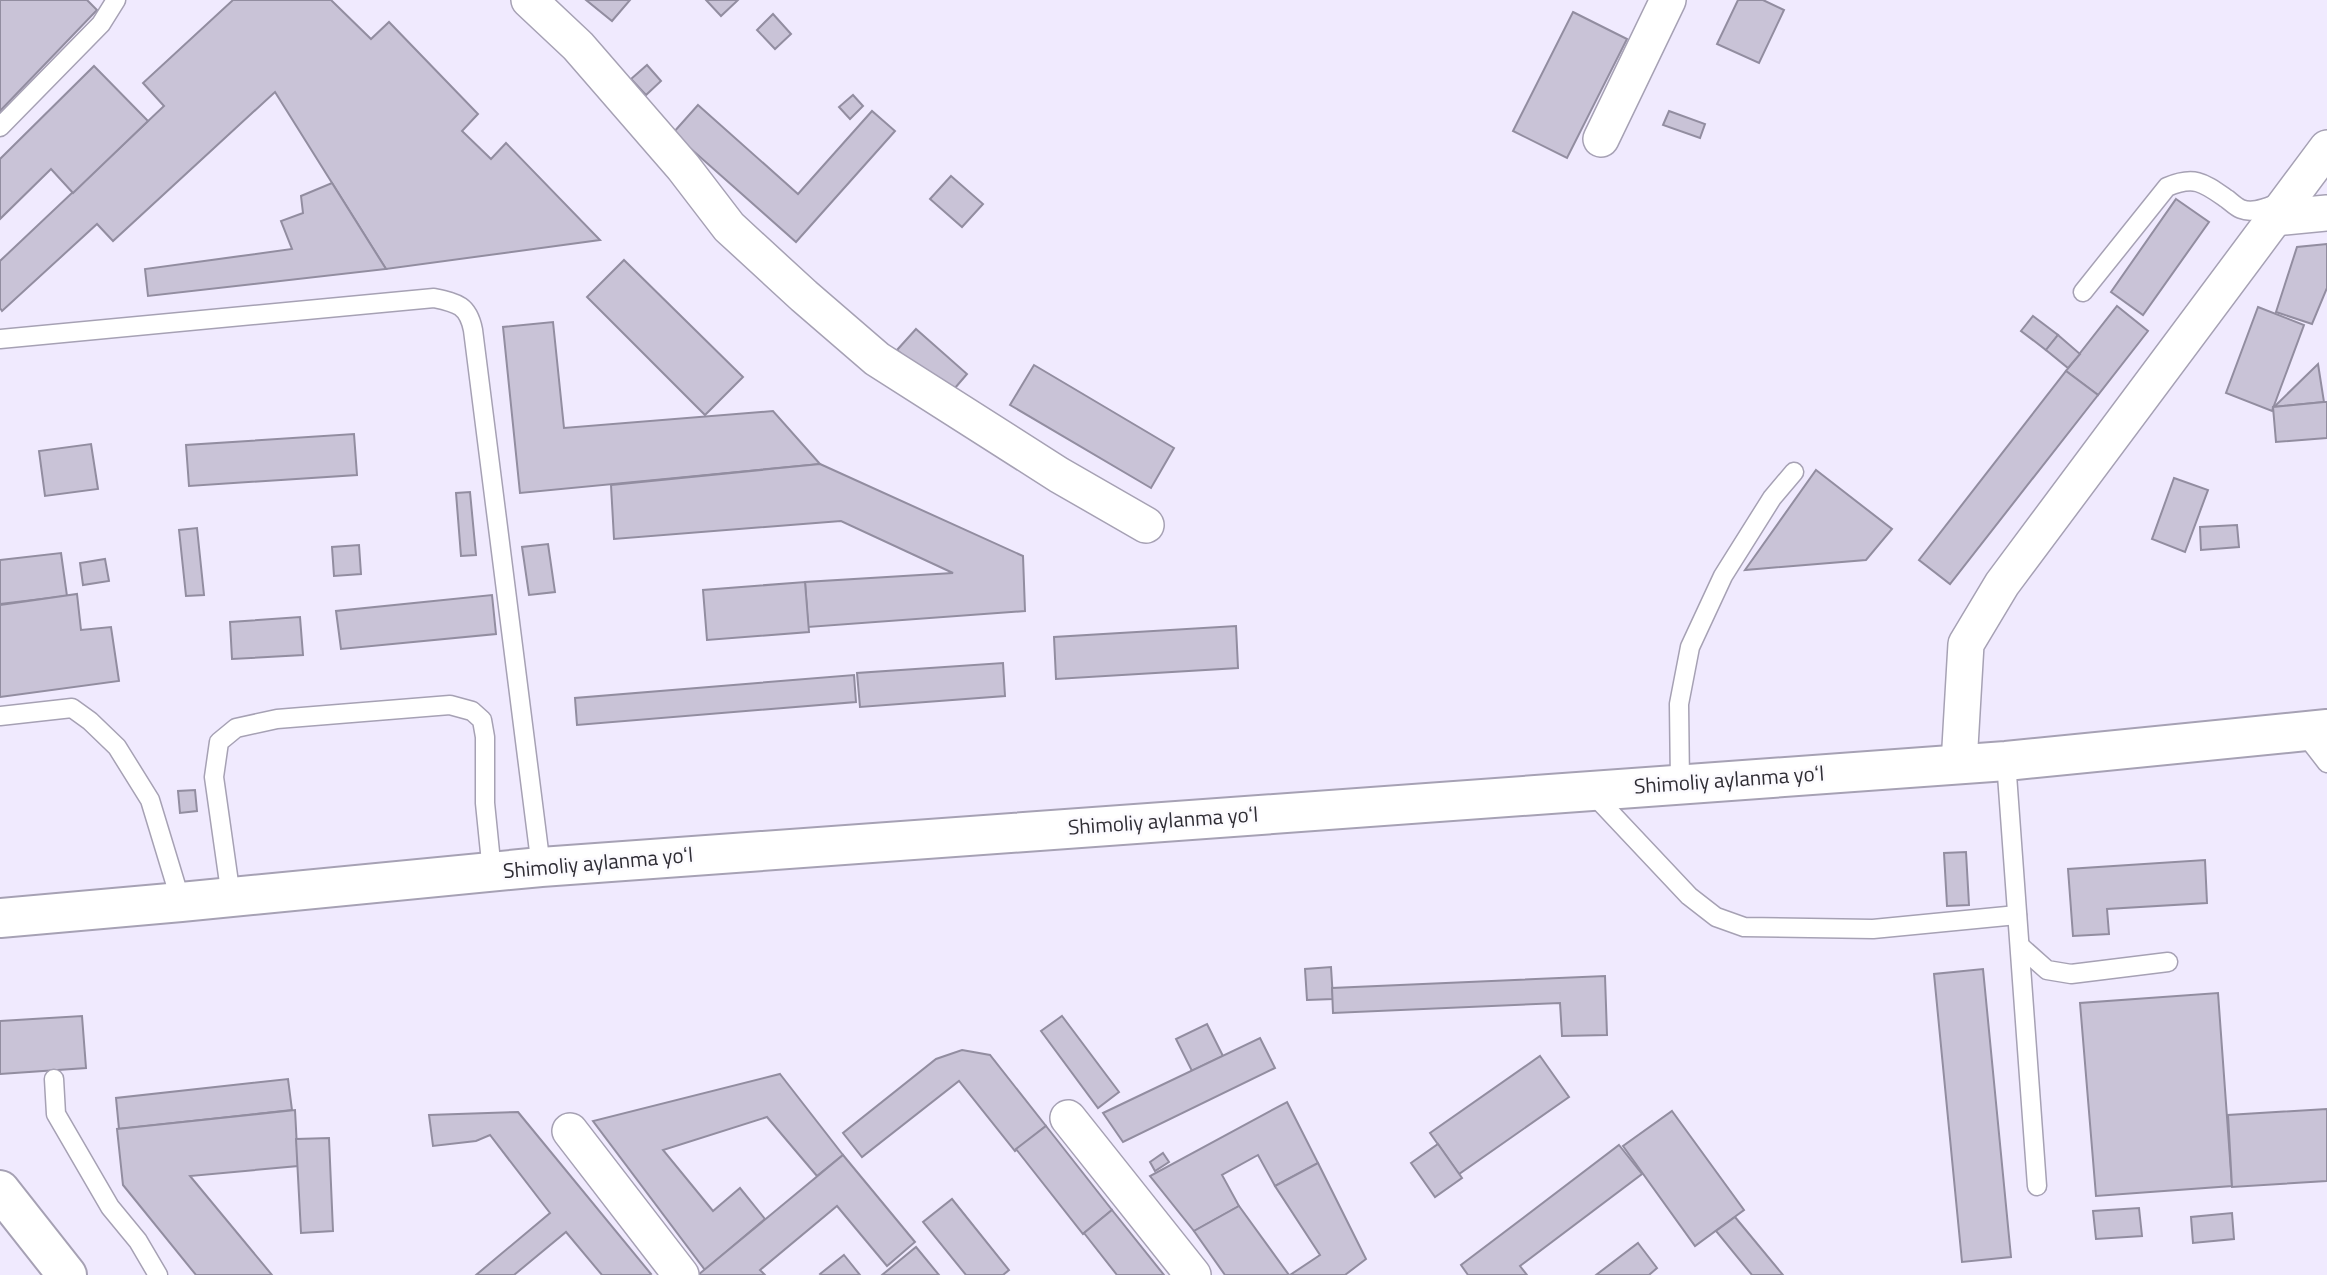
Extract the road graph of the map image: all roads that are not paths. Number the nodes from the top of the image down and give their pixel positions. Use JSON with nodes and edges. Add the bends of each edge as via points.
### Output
{"nodes":[{"id":1,"x":116,"y":0,"type":"edge"},
{"id":2,"x":529,"y":0,"type":"edge"},
{"id":3,"x":1668,"y":0,"type":"edge"},
{"id":4,"x":0,"y":127,"type":"edge"},
{"id":5,"x":1601,"y":139,"type":"dead end"},
{"id":6,"x":2327,"y":148,"type":"edge"},
{"id":7,"x":2281,"y":209,"type":"junction"},
{"id":8,"x":2327,"y":213,"type":"edge"},
{"id":9,"x":2083,"y":292,"type":"dead end"},
{"id":10,"x":0,"y":339,"type":"edge"},
{"id":11,"x":1794,"y":472,"type":"dead end"},
{"id":12,"x":1146,"y":525,"type":"dead end"},
{"id":13,"x":0,"y":716,"type":"edge"},
{"id":14,"x":2315,"y":731,"type":"edge"},
{"id":15,"x":2006,"y":761,"type":"junction"},
{"id":16,"x":2327,"y":763,"type":"edge"},
{"id":17,"x":1958,"y":764,"type":"junction"},
{"id":18,"x":1680,"y":783,"type":"junction"},
{"id":19,"x":1589,"y":790,"type":"junction"},
{"id":20,"x":541,"y":867,"type":"junction"},
{"id":21,"x":492,"y":872,"type":"junction"},
{"id":22,"x":231,"y":897,"type":"junction"},
{"id":23,"x":181,"y":902,"type":"junction"},
{"id":24,"x":2017,"y":915,"type":"junction"},
{"id":25,"x":0,"y":918,"type":"edge"},
{"id":26,"x":2020,"y":946,"type":"junction"},
{"id":27,"x":2168,"y":962,"type":"dead end"},
{"id":28,"x":54,"y":1079,"type":"dead end"},
{"id":29,"x":1068,"y":1118,"type":"dead end"},
{"id":30,"x":570,"y":1130,"type":"dead end"},
{"id":31,"x":2037,"y":1186,"type":"dead end"},
{"id":32,"x":0,"y":1190,"type":"edge"},
{"id":33,"x":67,"y":1275,"type":"edge"},
{"id":34,"x":158,"y":1275,"type":"edge"},
{"id":35,"x":681,"y":1275,"type":"edge"},
{"id":36,"x":1193,"y":1275,"type":"edge"}],
"edges":[{"from":1,"to":4,"type":"lane","via":[[101,24]]},
{"from":2,"to":12,"type":"street","via":[[578,46],[729,227],[877,359]]},
{"from":3,"to":5,"type":"street"},
{"from":6,"to":7,"type":"street"},
{"from":7,"to":8,"type":"street"},
{"from":7,"to":9,"type":"lane","via":[[2242,210],[2195,180],[2167,187]]},
{"from":7,"to":17,"type":"street","via":[[2002,584],[1966,644]]},
{"from":10,"to":20,"type":"lane","via":[[434,298],[457,303],[470,316],[473,330]]},
{"from":11,"to":18,"type":"lane","via":[[1772,498],[1723,576],[1690,647],[1679,704]]},
{"from":13,"to":23,"type":"lane","via":[[72,708],[117,747],[150,800]]},
{"from":14,"to":15,"type":"main road","name":"Shimoliy aylanma yoʻl"},
{"from":14,"to":16,"type":"lane"},
{"from":15,"to":17,"type":"main road","name":"Shimoliy aylanma yoʻl"},
{"from":15,"to":24,"type":"lane"},
{"from":17,"to":18,"type":"main road","name":"Shimoliy aylanma yoʻl"},
{"from":18,"to":19,"type":"main road","name":"Shimoliy aylanma yoʻl"},
{"from":19,"to":20,"type":"main road","name":"Shimoliy aylanma yoʻl"},
{"from":19,"to":24,"type":"lane","via":[[1689,896],[1716,917],[1744,927],[1873,929]]},
{"from":20,"to":21,"type":"main road","name":"Shimoliy aylanma yoʻl"},
{"from":21,"to":22,"type":"main road","name":"Shimoliy aylanma yoʻl"},
{"from":21,"to":22,"type":"lane","via":[[485,737],[482,720],[472,711],[450,705],[277,719],[236,728],[219,742],[214,777]]},
{"from":22,"to":23,"type":"main road","name":"Shimoliy aylanma yoʻl"},
{"from":23,"to":25,"type":"main road","name":"Shimoliy aylanma yoʻl"},
{"from":24,"to":26,"type":"lane"},
{"from":26,"to":27,"type":"lane","via":[[2047,970],[2071,974]]},
{"from":26,"to":31,"type":"lane"},
{"from":28,"to":34,"type":"lane","via":[[56,1114],[110,1207]]},
{"from":29,"to":36,"type":"street"},
{"from":30,"to":35,"type":"street"},
{"from":32,"to":33,"type":"main road"}]}
